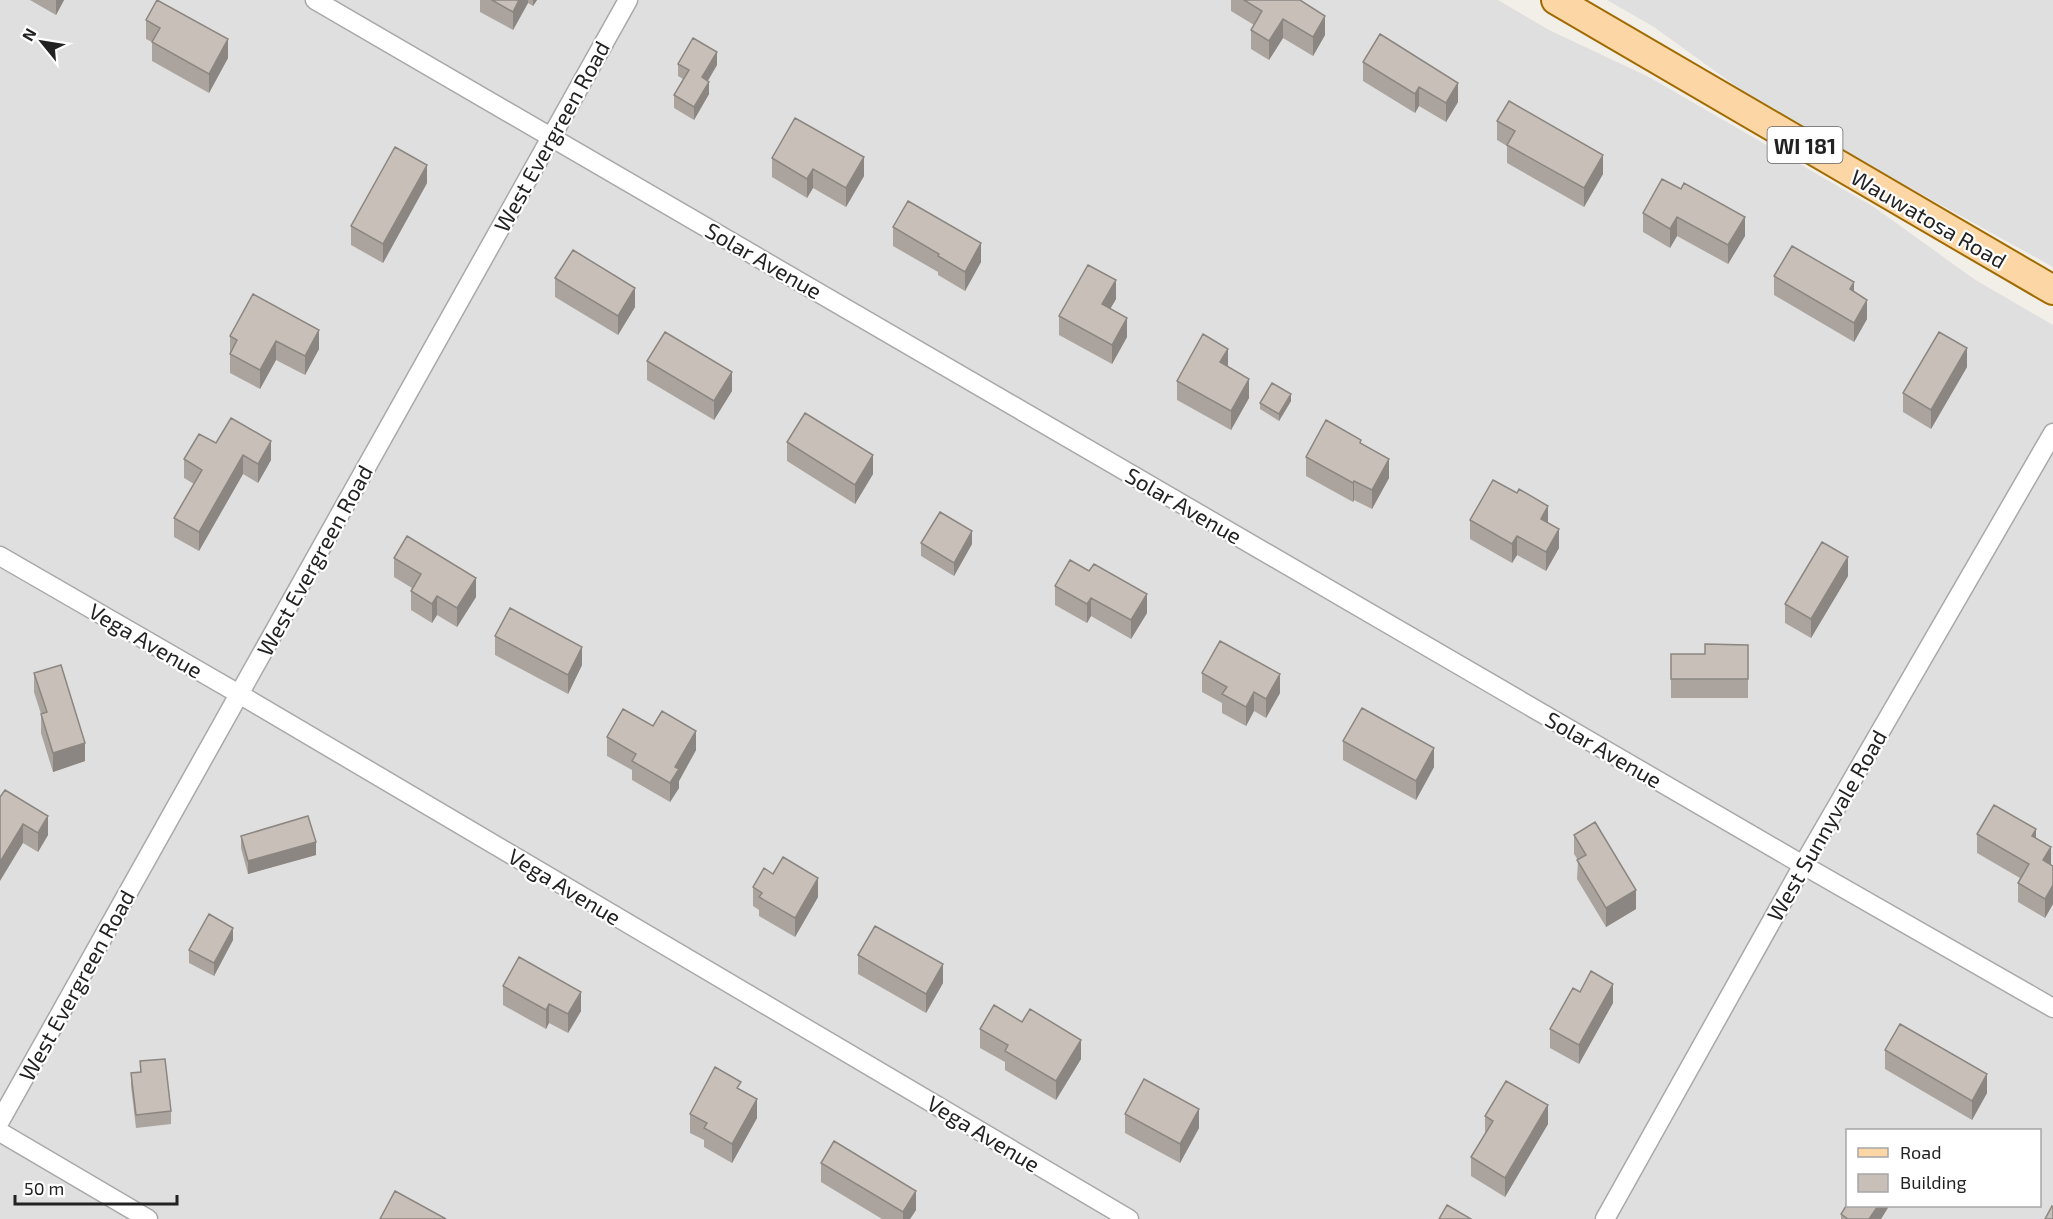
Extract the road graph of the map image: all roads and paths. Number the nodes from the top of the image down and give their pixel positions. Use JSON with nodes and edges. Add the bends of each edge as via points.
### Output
{"nodes":[{"id":1,"x":315,"y":0,"type":"edge"},
{"id":2,"x":628,"y":0,"type":"edge"},
{"id":3,"x":1556,"y":0,"type":"edge"},
{"id":4,"x":550,"y":136,"type":"junction"},
{"id":5,"x":2053,"y":290,"type":"edge"},
{"id":6,"x":2053,"y":433,"type":"edge"},
{"id":7,"x":0,"y":556,"type":"edge"},
{"id":8,"x":239,"y":694,"type":"junction"},
{"id":9,"x":1803,"y":864,"type":"junction"},
{"id":10,"x":2053,"y":1008,"type":"edge"},
{"id":11,"x":0,"y":1121,"type":"edge"},
{"id":12,"x":0,"y":1132,"type":"edge"},
{"id":13,"x":148,"y":1219,"type":"edge"},
{"id":14,"x":1129,"y":1219,"type":"edge"},
{"id":15,"x":1605,"y":1219,"type":"edge"}],
"edges":[{"from":1,"to":4,"type":"street","name":"Solar Avenue"},
{"from":2,"to":4,"type":"street","name":"West Evergreen Road"},
{"from":3,"to":5,"type":"main road","name":"Wauwatosa Road","number":"WI 181"},
{"from":4,"to":8,"type":"street","name":"West Evergreen Road"},
{"from":4,"to":9,"type":"street","name":"Solar Avenue"},
{"from":6,"to":9,"type":"street","name":"West Sunnyvale Road"},
{"from":7,"to":8,"type":"street","name":"Vega Avenue"},
{"from":8,"to":11,"type":"street","name":"West Evergreen Road"},
{"from":8,"to":14,"type":"street","name":"Vega Avenue"},
{"from":9,"to":10,"type":"street","name":"Solar Avenue"},
{"from":9,"to":15,"type":"street","name":"West Sunnyvale Road"},
{"from":12,"to":13,"type":"street"}]}
